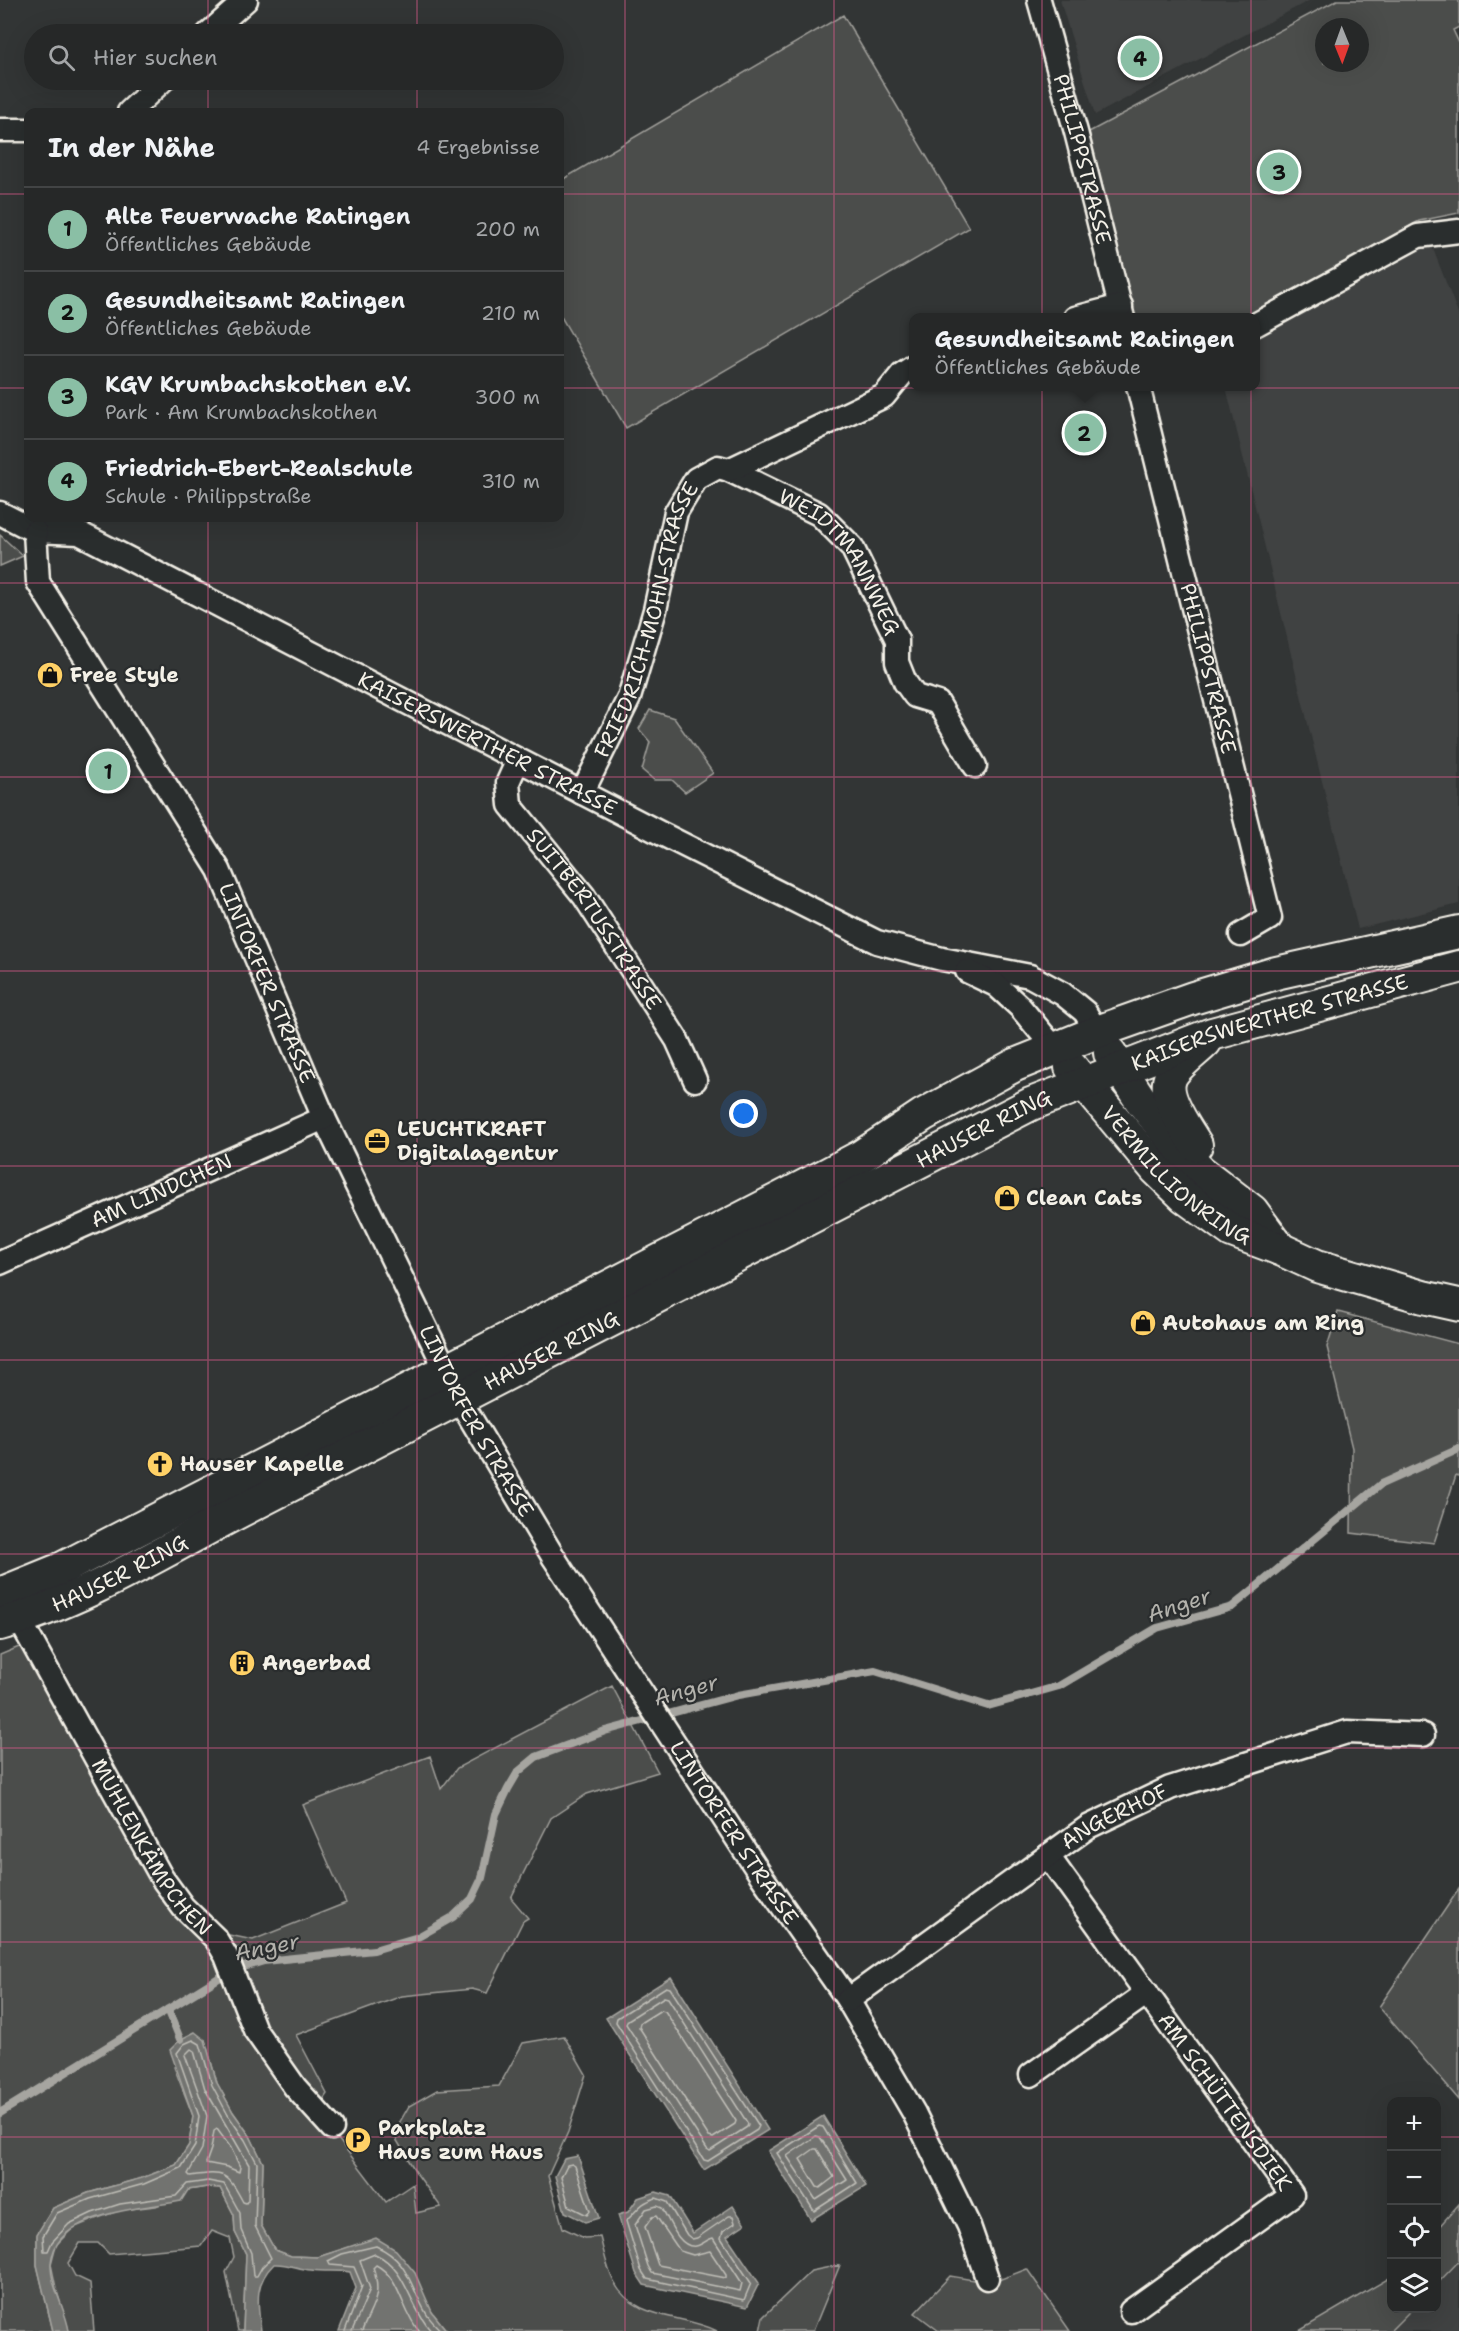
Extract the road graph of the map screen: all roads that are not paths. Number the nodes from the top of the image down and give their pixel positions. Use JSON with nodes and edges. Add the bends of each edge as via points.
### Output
{"nodes":[{"id":1,"x":246,"y":0,"type":"edge"},
{"id":2,"x":1039,"y":0,"type":"edge"},
{"id":3,"x":219,"y":24,"type":"edge"},
{"id":4,"x":152,"y":90,"type":"edge"},
{"id":5,"x":133,"y":108,"type":"edge"},
{"id":6,"x":0,"y":130,"type":"edge"},
{"id":7,"x":24,"y":130,"type":"edge"},
{"id":8,"x":1459,"y":231,"type":"edge"},
{"id":9,"x":1122,"y":312,"type":"edge"},
{"id":10,"x":1260,"y":322,"type":"edge"},
{"id":11,"x":909,"y":370,"type":"edge"},
{"id":12,"x":1140,"y":391,"type":"edge"},
{"id":13,"x":729,"y":471,"type":"junction"},
{"id":14,"x":0,"y":513,"type":"edge"},
{"id":15,"x":35,"y":531,"type":"junction"},
{"id":16,"x":518,"y":760,"type":"junction"},
{"id":17,"x":975,"y":766,"type":"dead end"},
{"id":18,"x":582,"y":793,"type":"junction"},
{"id":19,"x":1459,"y":932,"type":"edge"},
{"id":20,"x":1241,"y":935,"type":"dead end"},
{"id":21,"x":942,"y":959,"type":"junction"},
{"id":22,"x":1451,"y":969,"type":"edge"},
{"id":23,"x":1097,"y":1032,"type":"junction"},
{"id":24,"x":1212,"y":1034,"type":"junction"},
{"id":25,"x":1055,"y":1049,"type":"junction"},
{"id":26,"x":1120,"y":1070,"type":"junction"},
{"id":27,"x":695,"y":1080,"type":"dead end"},
{"id":28,"x":1084,"y":1083,"type":"junction"},
{"id":29,"x":324,"y":1118,"type":"junction"},
{"id":30,"x":1217,"y":1182,"type":"junction"},
{"id":31,"x":1280,"y":1249,"type":"junction"},
{"id":32,"x":0,"y":1263,"type":"edge"},
{"id":33,"x":1459,"y":1305,"type":"edge"},
{"id":34,"x":447,"y":1371,"type":"junction"},
{"id":35,"x":460,"y":1399,"type":"junction"},
{"id":36,"x":5,"y":1601,"type":"edge"},
{"id":37,"x":1423,"y":1735,"type":"dead end"},
{"id":38,"x":1048,"y":1856,"type":"junction"},
{"id":39,"x":1147,"y":1993,"type":"junction"},
{"id":40,"x":848,"y":2000,"type":"junction"},
{"id":41,"x":1032,"y":2075,"type":"dead end"},
{"id":42,"x":332,"y":2128,"type":"dead end"},
{"id":43,"x":987,"y":2278,"type":"dead end"},
{"id":44,"x":1131,"y":2311,"type":"dead end"}],
"edges":[{"from":1,"to":3,"type":"street"},
{"from":2,"to":9,"type":"street","name":"PHILIPPSTRASSE"},
{"from":4,"to":5,"type":"street"},
{"from":6,"to":7,"type":"street"},
{"from":8,"to":10,"type":"street","via":[[1418,236]]},
{"from":11,"to":13,"type":"street","name":"FRIEDRICH-MOHN-STRASSE","via":[[884,396]]},
{"from":12,"to":20,"type":"street","name":"PHILIPPSTRASSE","via":[[1270,918]]},
{"from":13,"to":17,"type":"street","name":"WEIDTMANNWEG","via":[[819,514],[852,547],[897,640],[897,662],[905,682],[915,696],[938,703]]},
{"from":13,"to":18,"type":"street","name":"FRIEDRICH-MOHN-STRASSE","via":[[718,467],[696,479],[676,512],[655,610],[629,698]]},
{"from":14,"to":15,"type":"street"},
{"from":15,"to":16,"type":"street","name":"KAISERSWERTHER STRASSE","via":[[79,532]]},
{"from":15,"to":29,"type":"street","name":"LINTORFER STRASSE","via":[[38,582],[219,870]]},
{"from":16,"to":18,"type":"street","name":"KAISERSWERTHER STRASSE"},
{"from":16,"to":27,"type":"street","name":"SUITBERTUSSTRASSE","via":[[508,782],[510,805],[584,896],[677,1040]]},
{"from":18,"to":21,"type":"street","name":"KAISERSWERTHER STRASSE","via":[[877,942]]},
{"from":19,"to":23,"type":"main road","name":"KAISERSWERTHER STRASSE","via":[[1276,973]]},
{"from":21,"to":23,"type":"street","name":"KAISERSWERTHER STRASSE","via":[[1030,976],[1063,994],[1085,1012]]},
{"from":21,"to":25,"type":"street","name":"KAISERSWERTHER STRASSE","via":[[996,985]]},
{"from":22,"to":24,"type":"main road","name":"KAISERSWERTHER STRASSE"},
{"from":23,"to":25,"type":"main road","name":"KAISERSWERTHER STRASSE"},
{"from":23,"to":26,"type":"main road","name":"VERMILLIONRING"},
{"from":24,"to":26,"type":"main road","name":"KAISERSWERTHER STRASSE"},
{"from":24,"to":30,"type":"main road","name":"VERMILLIONRING","via":[[1170,1076],[1169,1098]]},
{"from":25,"to":28,"type":"main road","name":"VERMILLIONRING"},
{"from":25,"to":34,"type":"main road","name":"HAUSER RING","via":[[1015,1065],[923,1115],[860,1157]]},
{"from":26,"to":28,"type":"main road","name":"KAISERSWERTHER STRASSE"},
{"from":26,"to":30,"type":"main road","name":"VERMILLIONRING","via":[[1181,1151]]},
{"from":28,"to":31,"type":"main road","name":"VERMILLIONRING","via":[[1156,1169],[1185,1197],[1232,1231]]},
{"from":28,"to":35,"type":"main road","name":"HAUSER RING","via":[[1031,1104]]},
{"from":29,"to":32,"type":"street","name":"AM LINDCHEN"},
{"from":29,"to":34,"type":"street","name":"LINTORFER STRASSE"},
{"from":30,"to":31,"type":"main road","name":"VERMILLIONRING","via":[[1252,1210]]},
{"from":31,"to":33,"type":"main road","name":"VERMILLIONRING","via":[[1317,1266]]},
{"from":34,"to":35,"type":"street","name":"LINTORFER STRASSE"},
{"from":34,"to":36,"type":"main road","name":"HAUSER RING"},
{"from":35,"to":36,"type":"main road","name":"HAUSER RING","via":[[72,1596]]},
{"from":35,"to":40,"type":"street","name":"LINTORFER STRASSE","via":[[554,1558],[646,1701]]},
{"from":36,"to":42,"type":"street","name":"MÜHLENKÄMPCHEN","via":[[162,1878],[183,1907],[216,1939],[226,1956],[255,2030],[295,2087]]},
{"from":37,"to":38,"type":"street","name":"ANGERHOF","via":[[1347,1732],[1170,1788],[1088,1827]]},
{"from":38,"to":39,"type":"street","name":"AM SCHÜTTENSDIEK"},
{"from":38,"to":40,"type":"street","name":"ANGERHOF"},
{"from":39,"to":41,"type":"street","name":"AM SCHÜTTENSDIEK"},
{"from":39,"to":44,"type":"street","name":"AM SCHÜTTENSDIEK","via":[[1292,2195]]},
{"from":40,"to":43,"type":"street","name":"LINTORFER STRASSE","via":[[914,2113],[969,2226]]}]}
